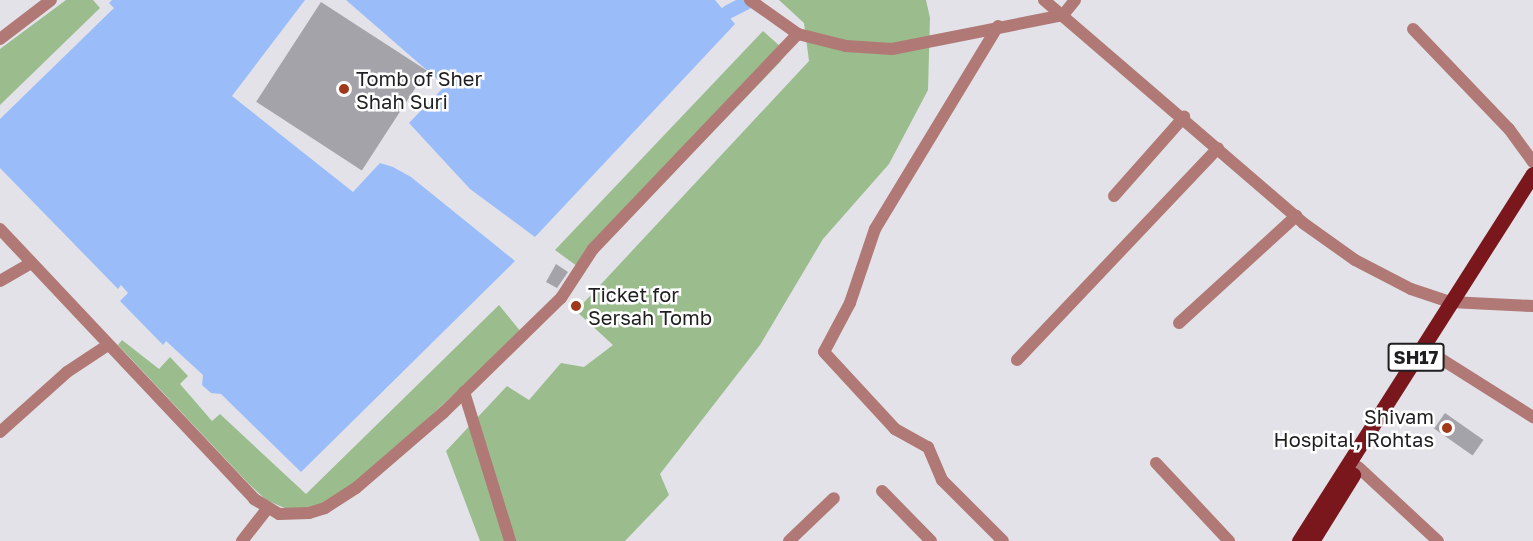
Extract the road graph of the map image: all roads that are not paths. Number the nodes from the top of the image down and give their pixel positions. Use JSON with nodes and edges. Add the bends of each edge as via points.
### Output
{"nodes":[{"id":1,"x":51,"y":0,"type":"edge"},
{"id":2,"x":750,"y":0,"type":"edge"},
{"id":3,"x":1044,"y":0,"type":"edge"},
{"id":4,"x":1075,"y":0,"type":"edge"},
{"id":5,"x":1063,"y":15,"type":"junction"},
{"id":6,"x":998,"y":26,"type":"junction"},
{"id":7,"x":1413,"y":29,"type":"dead end"},
{"id":8,"x":798,"y":34,"type":"junction"},
{"id":9,"x":0,"y":39,"type":"edge"},
{"id":10,"x":1184,"y":117,"type":"junction"},
{"id":11,"x":1218,"y":148,"type":"junction"},
{"id":12,"x":1533,"y":162,"type":"edge"},
{"id":13,"x":1533,"y":174,"type":"edge"},
{"id":14,"x":1533,"y":190,"type":"edge"},
{"id":15,"x":1114,"y":196,"type":"dead end"},
{"id":16,"x":1296,"y":216,"type":"junction"},
{"id":17,"x":0,"y":229,"type":"edge"},
{"id":18,"x":31,"y":263,"type":"junction"},
{"id":19,"x":0,"y":281,"type":"edge"},
{"id":20,"x":1455,"y":303,"type":"junction"},
{"id":21,"x":1533,"y":306,"type":"edge"},
{"id":22,"x":1179,"y":323,"type":"dead end"},
{"id":23,"x":108,"y":345,"type":"junction"},
{"id":24,"x":1430,"y":352,"type":"junction"},
{"id":25,"x":1017,"y":360,"type":"dead end"},
{"id":26,"x":464,"y":392,"type":"junction"},
{"id":27,"x":1533,"y":417,"type":"edge"},
{"id":28,"x":0,"y":432,"type":"edge"},
{"id":29,"x":1156,"y":463,"type":"dead end"},
{"id":30,"x":1358,"y":466,"type":"junction"},
{"id":31,"x":882,"y":491,"type":"dead end"},
{"id":32,"x":834,"y":498,"type":"dead end"},
{"id":33,"x":267,"y":509,"type":"junction"},
{"id":34,"x":996,"y":539,"type":"edge"},
{"id":35,"x":242,"y":541,"type":"edge"},
{"id":36,"x":510,"y":541,"type":"edge"},
{"id":37,"x":789,"y":541,"type":"edge"},
{"id":38,"x":931,"y":541,"type":"edge"},
{"id":39,"x":1229,"y":541,"type":"edge"},
{"id":40,"x":1299,"y":541,"type":"edge"},
{"id":41,"x":1312,"y":541,"type":"edge"},
{"id":42,"x":1438,"y":541,"type":"edge"}],
"edges":[{"from":1,"to":9,"type":"street"},
{"from":2,"to":8,"type":"street"},
{"from":3,"to":5,"type":"street"},
{"from":4,"to":5,"type":"street"},
{"from":5,"to":6,"type":"street"},
{"from":5,"to":10,"type":"street"},
{"from":6,"to":8,"type":"street","via":[[892,49],[846,46]]},
{"from":6,"to":34,"type":"street","via":[[875,229],[847,310],[824,352],[895,429],[928,447],[942,480]]},
{"from":7,"to":12,"type":"street","via":[[1509,129]]},
{"from":8,"to":26,"type":"street","via":[[593,249],[561,298]]},
{"from":10,"to":11,"type":"street"},
{"from":10,"to":15,"type":"street"},
{"from":11,"to":16,"type":"street"},
{"from":11,"to":25,"type":"street"},
{"from":13,"to":20,"type":"main road","number":"SH17"},
{"from":14,"to":20,"type":"main road","number":"SH17"},
{"from":16,"to":20,"type":"street","via":[[1363,264],[1412,289]]},
{"from":16,"to":22,"type":"street"},
{"from":17,"to":18,"type":"street"},
{"from":18,"to":19,"type":"street"},
{"from":18,"to":23,"type":"street"},
{"from":20,"to":21,"type":"street"},
{"from":20,"to":24,"type":"main road","number":"SH17"},
{"from":20,"to":40,"type":"main road","number":"SH17"},
{"from":23,"to":28,"type":"street","via":[[67,372]]},
{"from":23,"to":33,"type":"street"},
{"from":24,"to":27,"type":"street"},
{"from":24,"to":30,"type":"main road","number":"SH17"},
{"from":26,"to":33,"type":"street","via":[[340,500],[309,513],[279,514]]},
{"from":26,"to":36,"type":"street"},
{"from":29,"to":39,"type":"street"},
{"from":30,"to":41,"type":"main road","number":"SH17"},
{"from":30,"to":42,"type":"street"},
{"from":31,"to":38,"type":"street"},
{"from":32,"to":37,"type":"street"},
{"from":33,"to":35,"type":"street"}]}
